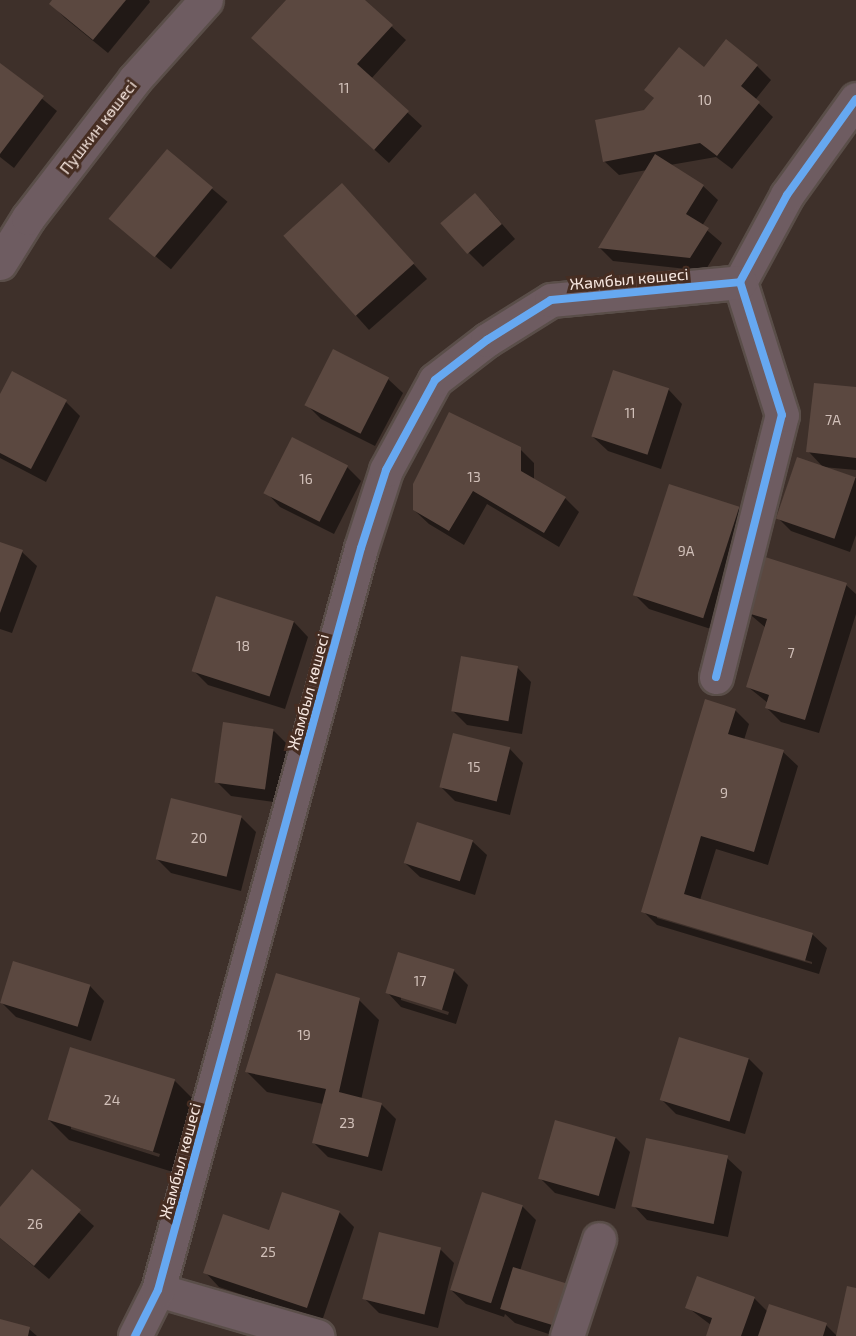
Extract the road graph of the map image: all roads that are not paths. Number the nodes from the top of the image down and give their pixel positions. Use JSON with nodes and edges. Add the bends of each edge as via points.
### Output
{"nodes":[{"id":1,"x":206,"y":0,"type":"edge"},
{"id":2,"x":856,"y":99,"type":"edge"},
{"id":3,"x":0,"y":262,"type":"edge"},
{"id":4,"x":740,"y":282,"type":"junction"},
{"id":5,"x":716,"y":677,"type":"dead end"},
{"id":6,"x":600,"y":1239,"type":"dead end"},
{"id":7,"x":158,"y":1290,"type":"junction"},
{"id":8,"x":135,"y":1336,"type":"edge"},
{"id":9,"x":317,"y":1336,"type":"edge"},
{"id":10,"x":567,"y":1336,"type":"edge"}],
"edges":[{"from":1,"to":3,"type":"street","name":"Пушкин көшесі","via":[[135,79],[28,218]]},
{"from":2,"to":4,"type":"street","via":[[787,195]]},
{"from":4,"to":5,"type":"street","via":[[782,415]]},
{"from":4,"to":7,"type":"street","name":"Жамбыл көшесі","via":[[551,300],[487,340],[435,380],[386,470],[362,548]]},
{"from":6,"to":10,"type":"street"},
{"from":7,"to":8,"type":"street","name":"Жамбыл көшесі"},
{"from":7,"to":9,"type":"street"}]}
